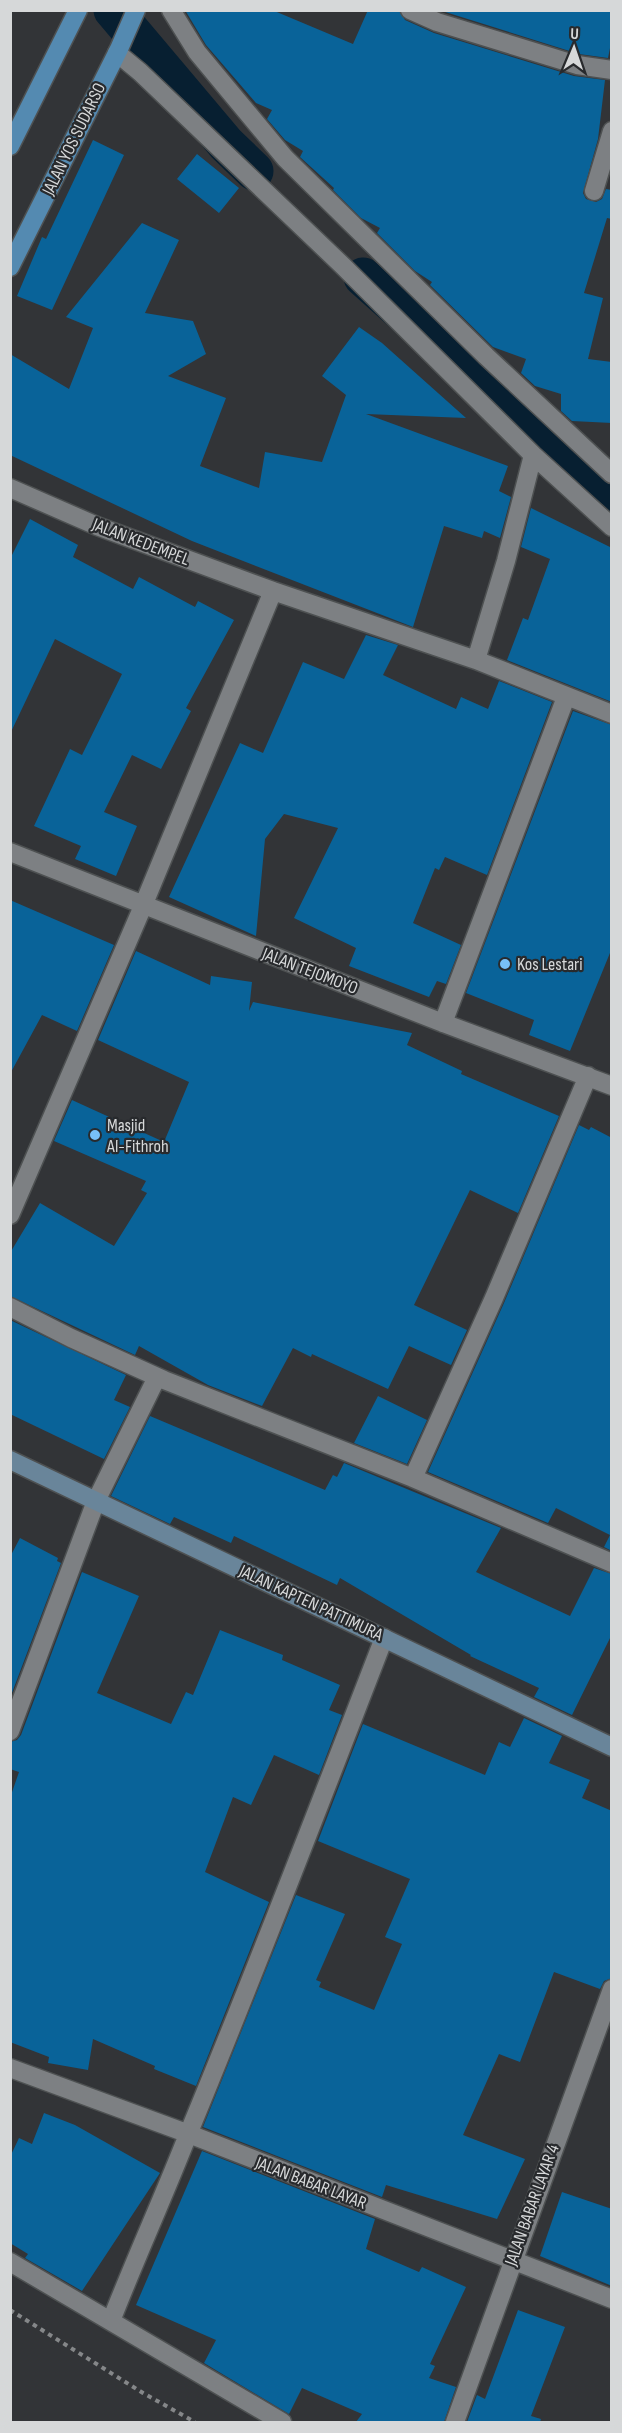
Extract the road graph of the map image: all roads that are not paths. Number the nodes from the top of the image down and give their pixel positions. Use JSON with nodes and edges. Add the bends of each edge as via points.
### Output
{"nodes":[{"id":1,"x":78,"y":10,"type":"edge"},
{"id":2,"x":136,"y":10,"type":"edge"},
{"id":3,"x":171,"y":10,"type":"edge"},
{"id":4,"x":410,"y":10,"type":"edge"},
{"id":5,"x":118,"y":51,"type":"junction"},
{"id":6,"x":612,"y":70,"type":"edge"},
{"id":7,"x":612,"y":131,"type":"edge"},
{"id":8,"x":10,"y":146,"type":"edge"},
{"id":9,"x":594,"y":191,"type":"dead end"},
{"id":10,"x":10,"y":267,"type":"edge"},
{"id":11,"x":533,"y":455,"type":"junction"},
{"id":12,"x":612,"y":474,"type":"edge"},
{"id":13,"x":10,"y":488,"type":"edge"},
{"id":14,"x":612,"y":527,"type":"edge"},
{"id":15,"x":273,"y":591,"type":"junction"},
{"id":16,"x":476,"y":660,"type":"junction"},
{"id":17,"x":566,"y":697,"type":"junction"},
{"id":18,"x":612,"y":714,"type":"edge"},
{"id":19,"x":10,"y":852,"type":"edge"},
{"id":20,"x":143,"y":906,"type":"junction"},
{"id":21,"x":443,"y":1023,"type":"junction"},
{"id":22,"x":588,"y":1076,"type":"junction"},
{"id":23,"x":612,"y":1086,"type":"edge"},
{"id":24,"x":10,"y":1215,"type":"edge"},
{"id":25,"x":10,"y":1307,"type":"edge"},
{"id":26,"x":157,"y":1377,"type":"junction"},
{"id":27,"x":10,"y":1460,"type":"edge"},
{"id":28,"x":413,"y":1478,"type":"junction"},
{"id":29,"x":96,"y":1501,"type":"junction"},
{"id":30,"x":612,"y":1563,"type":"edge"},
{"id":31,"x":384,"y":1638,"type":"junction"},
{"id":32,"x":10,"y":1731,"type":"edge"},
{"id":33,"x":612,"y":1747,"type":"edge"},
{"id":34,"x":612,"y":1989,"type":"edge"},
{"id":35,"x":10,"y":2068,"type":"edge"},
{"id":36,"x":189,"y":2134,"type":"junction"},
{"id":37,"x":512,"y":2260,"type":"junction"},
{"id":38,"x":10,"y":2262,"type":"edge"},
{"id":39,"x":612,"y":2299,"type":"edge"},
{"id":40,"x":111,"y":2321,"type":"junction"},
{"id":41,"x":282,"y":2422,"type":"edge"},
{"id":42,"x":454,"y":2422,"type":"edge"}],
"edges":[{"from":1,"to":8,"type":"main road"},
{"from":2,"to":5,"type":"main road","name":"JALAN YOS SUDARSO"},
{"from":3,"to":12,"type":"street","via":[[197,52],[285,158],[486,357]]},
{"from":4,"to":6,"type":"street","via":[[577,65]]},
{"from":5,"to":10,"type":"main road","name":"JALAN YOS SUDARSO"},
{"from":5,"to":11,"type":"street","via":[[344,266]]},
{"from":7,"to":9,"type":"street"},
{"from":11,"to":14,"type":"street"},
{"from":11,"to":16,"type":"street"},
{"from":13,"to":15,"type":"street","name":"JALAN KEDEMPEL","via":[[97,526]]},
{"from":15,"to":16,"type":"street","name":"JALAN KEDEMPEL"},
{"from":15,"to":20,"type":"street"},
{"from":16,"to":17,"type":"street","name":"JALAN KEDEMPEL"},
{"from":17,"to":18,"type":"street","name":"JALAN KEDEMPEL"},
{"from":17,"to":21,"type":"street"},
{"from":19,"to":20,"type":"street","name":"JALAN TEJOMOYO"},
{"from":20,"to":21,"type":"street","name":"JALAN TEJOMOYO"},
{"from":20,"to":24,"type":"street"},
{"from":21,"to":22,"type":"street","name":"JALAN TEJOMOYO"},
{"from":22,"to":23,"type":"street","name":"JALAN TEJOMOYO"},
{"from":22,"to":28,"type":"street"},
{"from":25,"to":26,"type":"street"},
{"from":26,"to":28,"type":"street"},
{"from":26,"to":29,"type":"street"},
{"from":27,"to":29,"type":"main road","name":"JALAN KAPTEN PATTIMURA"},
{"from":28,"to":30,"type":"street"},
{"from":29,"to":31,"type":"main road","name":"JALAN KAPTEN PATTIMURA"},
{"from":29,"to":32,"type":"street"},
{"from":31,"to":33,"type":"main road","name":"JALAN KAPTEN PATTIMURA"},
{"from":31,"to":36,"type":"street"},
{"from":34,"to":37,"type":"street","name":"JALAN BABAR LAYAR 4"},
{"from":35,"to":36,"type":"street","name":"JALAN BABAR LAYAR"},
{"from":36,"to":37,"type":"street","name":"JALAN BABAR LAYAR"},
{"from":36,"to":40,"type":"street"},
{"from":37,"to":39,"type":"street","name":"JALAN BABAR LAYAR"},
{"from":37,"to":42,"type":"street","name":"JALAN BABAR LAYAR 4"},
{"from":38,"to":40,"type":"street"},
{"from":40,"to":41,"type":"street"}]}
